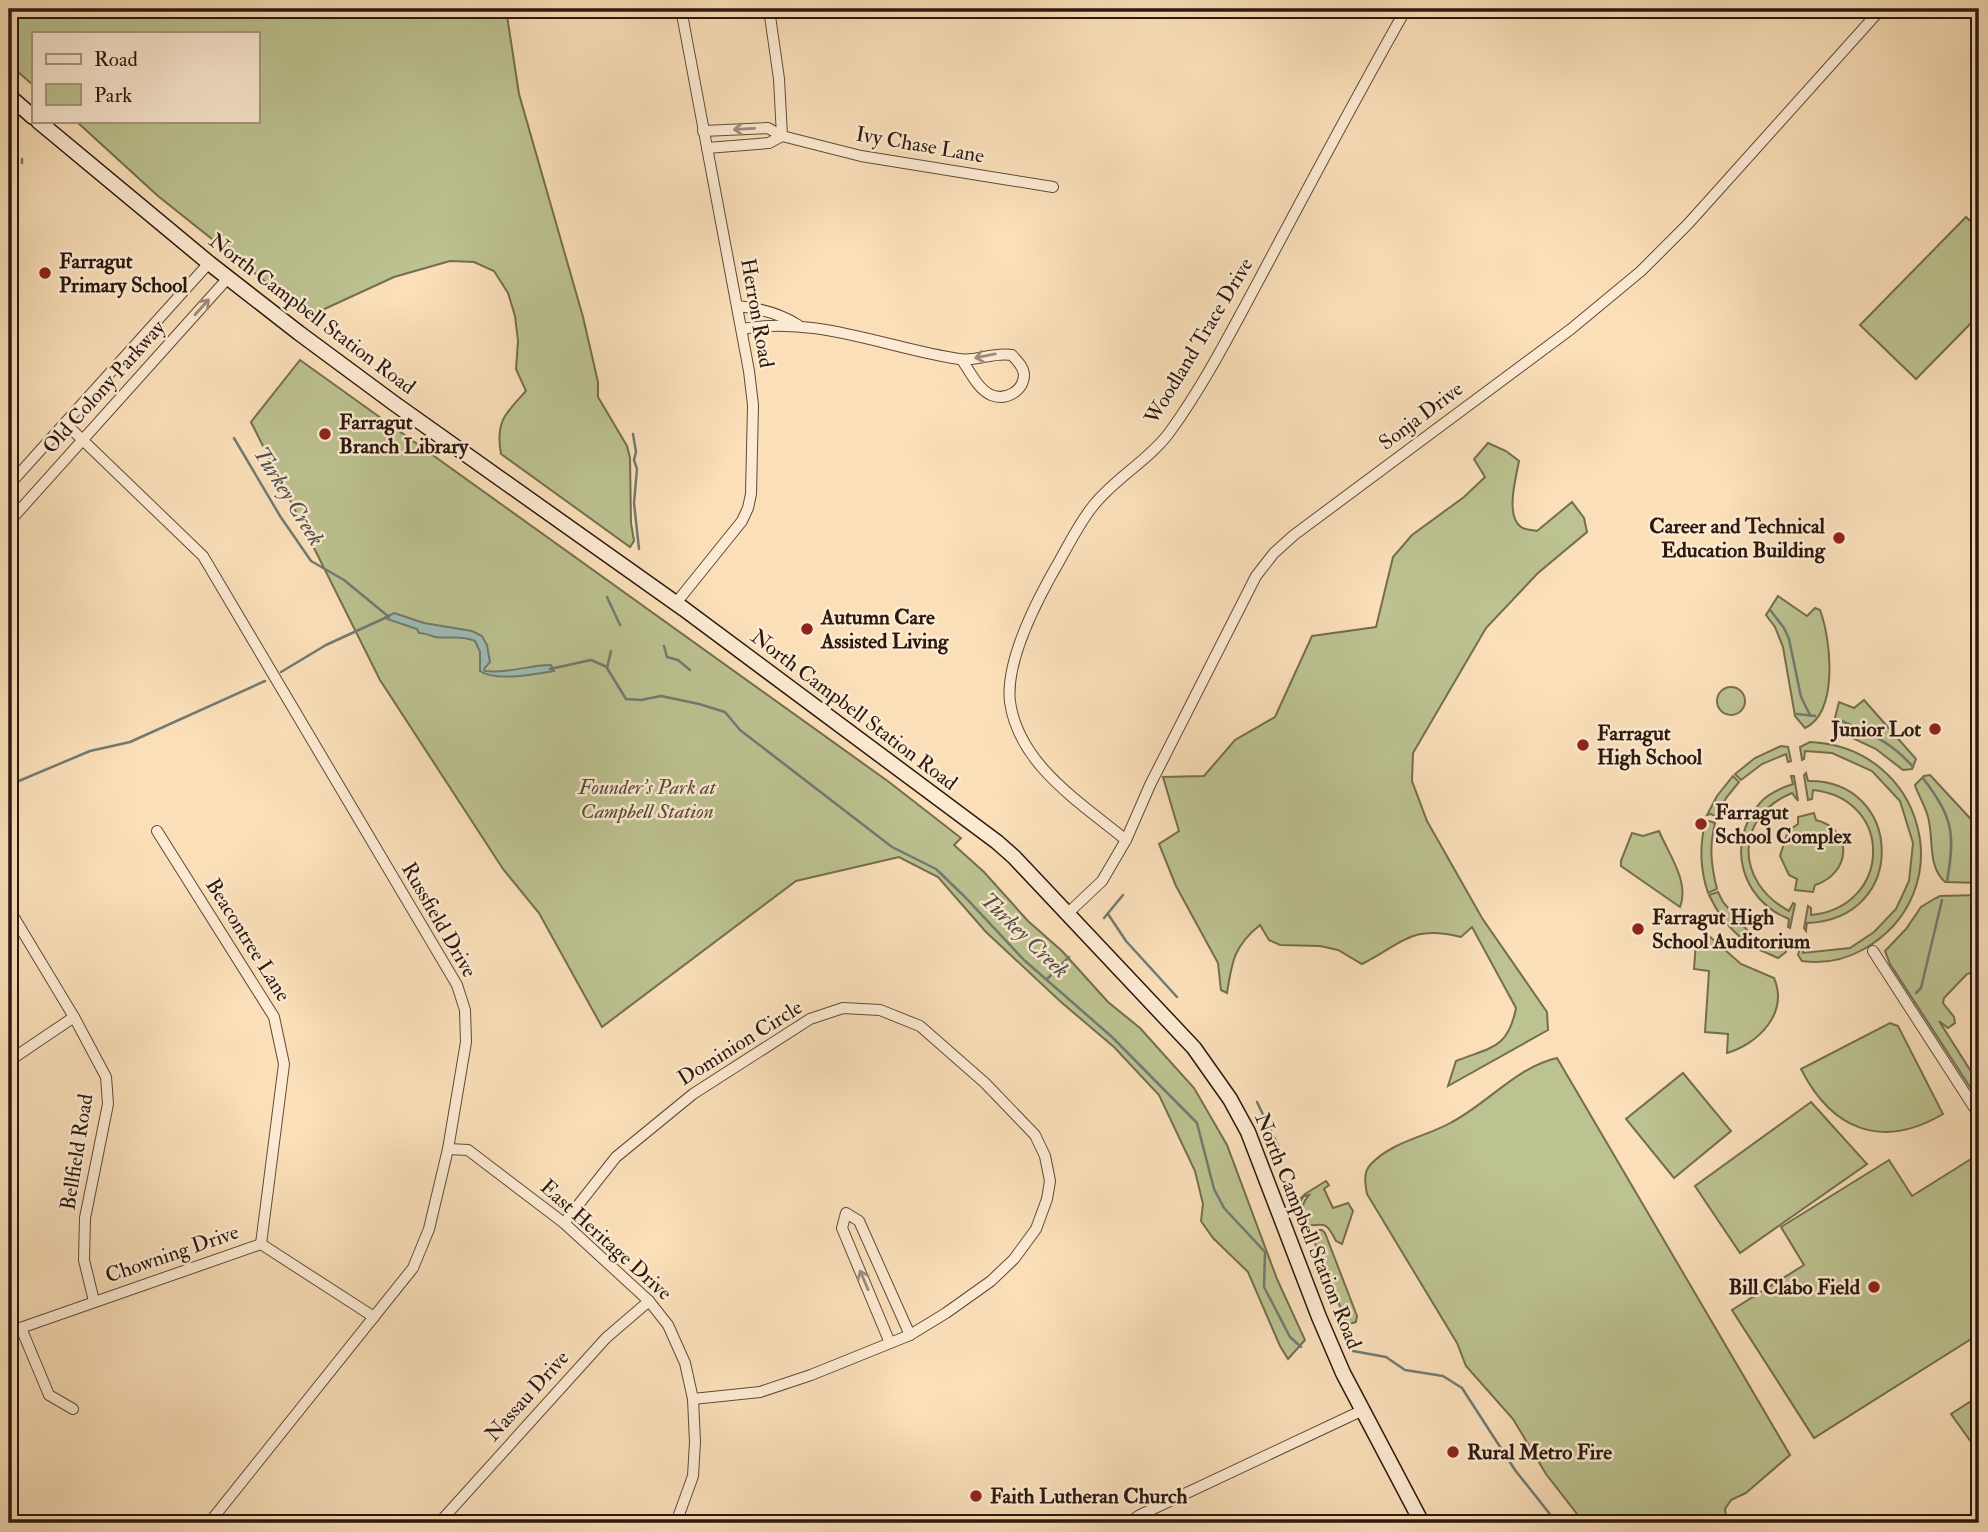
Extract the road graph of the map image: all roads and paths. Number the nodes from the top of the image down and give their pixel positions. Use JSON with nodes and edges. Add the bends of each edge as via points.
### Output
{"nodes":[{"id":1,"x":681,"y":9,"type":"edge"},
{"id":2,"x":769,"y":9,"type":"edge"},
{"id":3,"x":1406,"y":9,"type":"edge"},
{"id":4,"x":1881,"y":9,"type":"edge"},
{"id":5,"x":9,"y":96,"type":"edge"},
{"id":6,"x":32,"y":116,"type":"edge"},
{"id":7,"x":39,"y":122,"type":"edge"},
{"id":8,"x":704,"y":131,"type":"junction"},
{"id":9,"x":782,"y":136,"type":"junction"},
{"id":10,"x":706,"y":148,"type":"junction"},
{"id":11,"x":1053,"y":187,"type":"dead end"},
{"id":12,"x":209,"y":263,"type":"junction"},
{"id":13,"x":228,"y":278,"type":"junction"},
{"id":14,"x":737,"y":306,"type":"junction"},
{"id":15,"x":799,"y":325,"type":"junction"},
{"id":16,"x":742,"y":329,"type":"junction"},
{"id":17,"x":962,"y":360,"type":"junction"},
{"id":18,"x":65,"y":423,"type":"junction"},
{"id":19,"x":83,"y":441,"type":"junction"},
{"id":20,"x":9,"y":485,"type":"edge"},
{"id":21,"x":9,"y":522,"type":"edge"},
{"id":22,"x":676,"y":603,"type":"junction"},
{"id":23,"x":157,"y":831,"type":"dead end"},
{"id":24,"x":1126,"y":840,"type":"junction"},
{"id":25,"x":9,"y":909,"type":"edge"},
{"id":26,"x":1067,"y":914,"type":"junction"},
{"id":27,"x":1873,"y":951,"type":"dead end"},
{"id":28,"x":74,"y":1017,"type":"junction"},
{"id":29,"x":9,"y":1061,"type":"edge"},
{"id":30,"x":1979,"y":1115,"type":"edge"},
{"id":31,"x":448,"y":1149,"type":"junction"},
{"id":32,"x":564,"y":1223,"type":"junction"},
{"id":33,"x":261,"y":1244,"type":"junction"},
{"id":34,"x":94,"y":1301,"type":"junction"},
{"id":35,"x":649,"y":1301,"type":"junction"},
{"id":36,"x":374,"y":1317,"type":"junction"},
{"id":37,"x":22,"y":1328,"type":"junction"},
{"id":38,"x":9,"y":1332,"type":"edge"},
{"id":39,"x":910,"y":1335,"type":"junction"},
{"id":40,"x":890,"y":1343,"type":"junction"},
{"id":41,"x":693,"y":1399,"type":"junction"},
{"id":42,"x":73,"y":1409,"type":"dead end"},
{"id":43,"x":1362,"y":1411,"type":"junction"},
{"id":44,"x":209,"y":1523,"type":"edge"},
{"id":45,"x":439,"y":1523,"type":"edge"},
{"id":46,"x":676,"y":1523,"type":"edge"},
{"id":47,"x":1128,"y":1523,"type":"edge"},
{"id":48,"x":1422,"y":1523,"type":"edge"}],
"edges":[{"from":1,"to":8,"type":"street","name":"Herron Road"},
{"from":2,"to":9,"type":"street"},
{"from":3,"to":24,"type":"street","name":"Woodland Trace Drive","via":[[1198,387],[1168,434],[1093,505],[1059,562],[1012,667],[1010,701],[1027,750],[1059,785]]},
{"from":4,"to":24,"type":"street","name":"Sonja Drive","via":[[1642,271],[1274,553],[1250,587]]},
{"from":5,"to":6,"type":"main road"},
{"from":7,"to":12,"type":"main road","name":"North Campbell Station Road"},
{"from":9,"to":8,"type":"street","name":"Ivy Chase Lane","one_way":true,"via":[[768,128]]},
{"from":8,"to":10,"type":"street","name":"Herron Road"},
{"from":9,"to":10,"type":"street","name":"Ivy Chase Lane","via":[[769,143]]},
{"from":9,"to":11,"type":"street","name":"Ivy Chase Lane","via":[[861,156]]},
{"from":10,"to":14,"type":"street","name":"Herron Road"},
{"from":12,"to":13,"type":"main road","name":"North Campbell Station Road"},
{"from":12,"to":18,"type":"street","name":"Old Colony Parkway"},
{"from":19,"to":13,"type":"street","name":"Old Colony Parkway","one_way":true},
{"from":13,"to":22,"type":"main road","name":"North Campbell Station Road","via":[[395,404]]},
{"from":14,"to":15,"type":"street","via":[[757,308]]},
{"from":14,"to":16,"type":"street","name":"Herron Road"},
{"from":15,"to":16,"type":"street"},
{"from":15,"to":17,"type":"street"},
{"from":16,"to":22,"type":"street","name":"Herron Road","via":[[753,405],[748,508]]},
{"from":17,"to":17,"type":"street","one_way":true,"via":[[990,394],[1004,398],[1021,386],[1024,373],[1012,355]]},
{"from":18,"to":19,"type":"street","name":"Russfield Drive"},
{"from":18,"to":20,"type":"street","name":"Old Colony Parkway"},
{"from":19,"to":21,"type":"street","name":"Old Colony Parkway"},
{"from":19,"to":31,"type":"street","name":"Russfield Drive","via":[[203,556],[457,985],[466,1010],[466,1042]]},
{"from":22,"to":26,"type":"main road","name":"North Campbell Station Road","via":[[997,842]]},
{"from":23,"to":33,"type":"street","name":"Beacontree Lane","via":[[274,1017],[284,1064]]},
{"from":24,"to":26,"type":"street","name":"Sonja Drive","via":[[1102,881]]},
{"from":25,"to":28,"type":"street","name":"Bellfield Road"},
{"from":26,"to":43,"type":"main road","name":"North Campbell Station Road","via":[[1194,1048],[1230,1099],[1248,1132],[1319,1317]]},
{"from":27,"to":30,"type":"street"},
{"from":28,"to":29,"type":"street"},
{"from":28,"to":34,"type":"street","name":"Bellfield Road","via":[[106,1077],[108,1104],[85,1218],[85,1260]]},
{"from":31,"to":32,"type":"street","name":"East Heritage Drive","via":[[468,1150]]},
{"from":31,"to":36,"type":"street","name":"Russfield Drive","via":[[429,1228],[413,1268]]},
{"from":32,"to":35,"type":"street","name":"East Heritage Drive"},
{"from":32,"to":39,"type":"street","name":"Dominion Circle","via":[[616,1157],[693,1094],[810,1019],[843,1008],[880,1010],[920,1026],[985,1083],[1035,1135],[1050,1181],[1036,1228],[1014,1259],[991,1281]]},
{"from":33,"to":34,"type":"street","name":"Chowning Drive"},
{"from":33,"to":36,"type":"street","name":"Chowning Drive"},
{"from":34,"to":37,"type":"street","name":"Chowning Drive"},
{"from":35,"to":41,"type":"street","name":"East Heritage Drive","via":[[668,1325],[685,1363]]},
{"from":35,"to":45,"type":"street","name":"Nassau Drive","via":[[606,1338]]},
{"from":36,"to":44,"type":"street","name":"Russfield Drive"},
{"from":37,"to":38,"type":"street","name":"Chowning Drive"},
{"from":37,"to":42,"type":"street","via":[[49,1395]]},
{"from":39,"to":40,"type":"street","name":"Dominion Circle"},
{"from":40,"to":39,"type":"street","one_way":true,"via":[[842,1228],[846,1213],[859,1222]]},
{"from":40,"to":41,"type":"street","name":"Dominion Circle","via":[[760,1392]]},
{"from":41,"to":46,"type":"street","name":"East Heritage Drive","via":[[693,1476]]},
{"from":43,"to":47,"type":"street"},
{"from":43,"to":48,"type":"main road","name":"North Campbell Station Road"}]}
